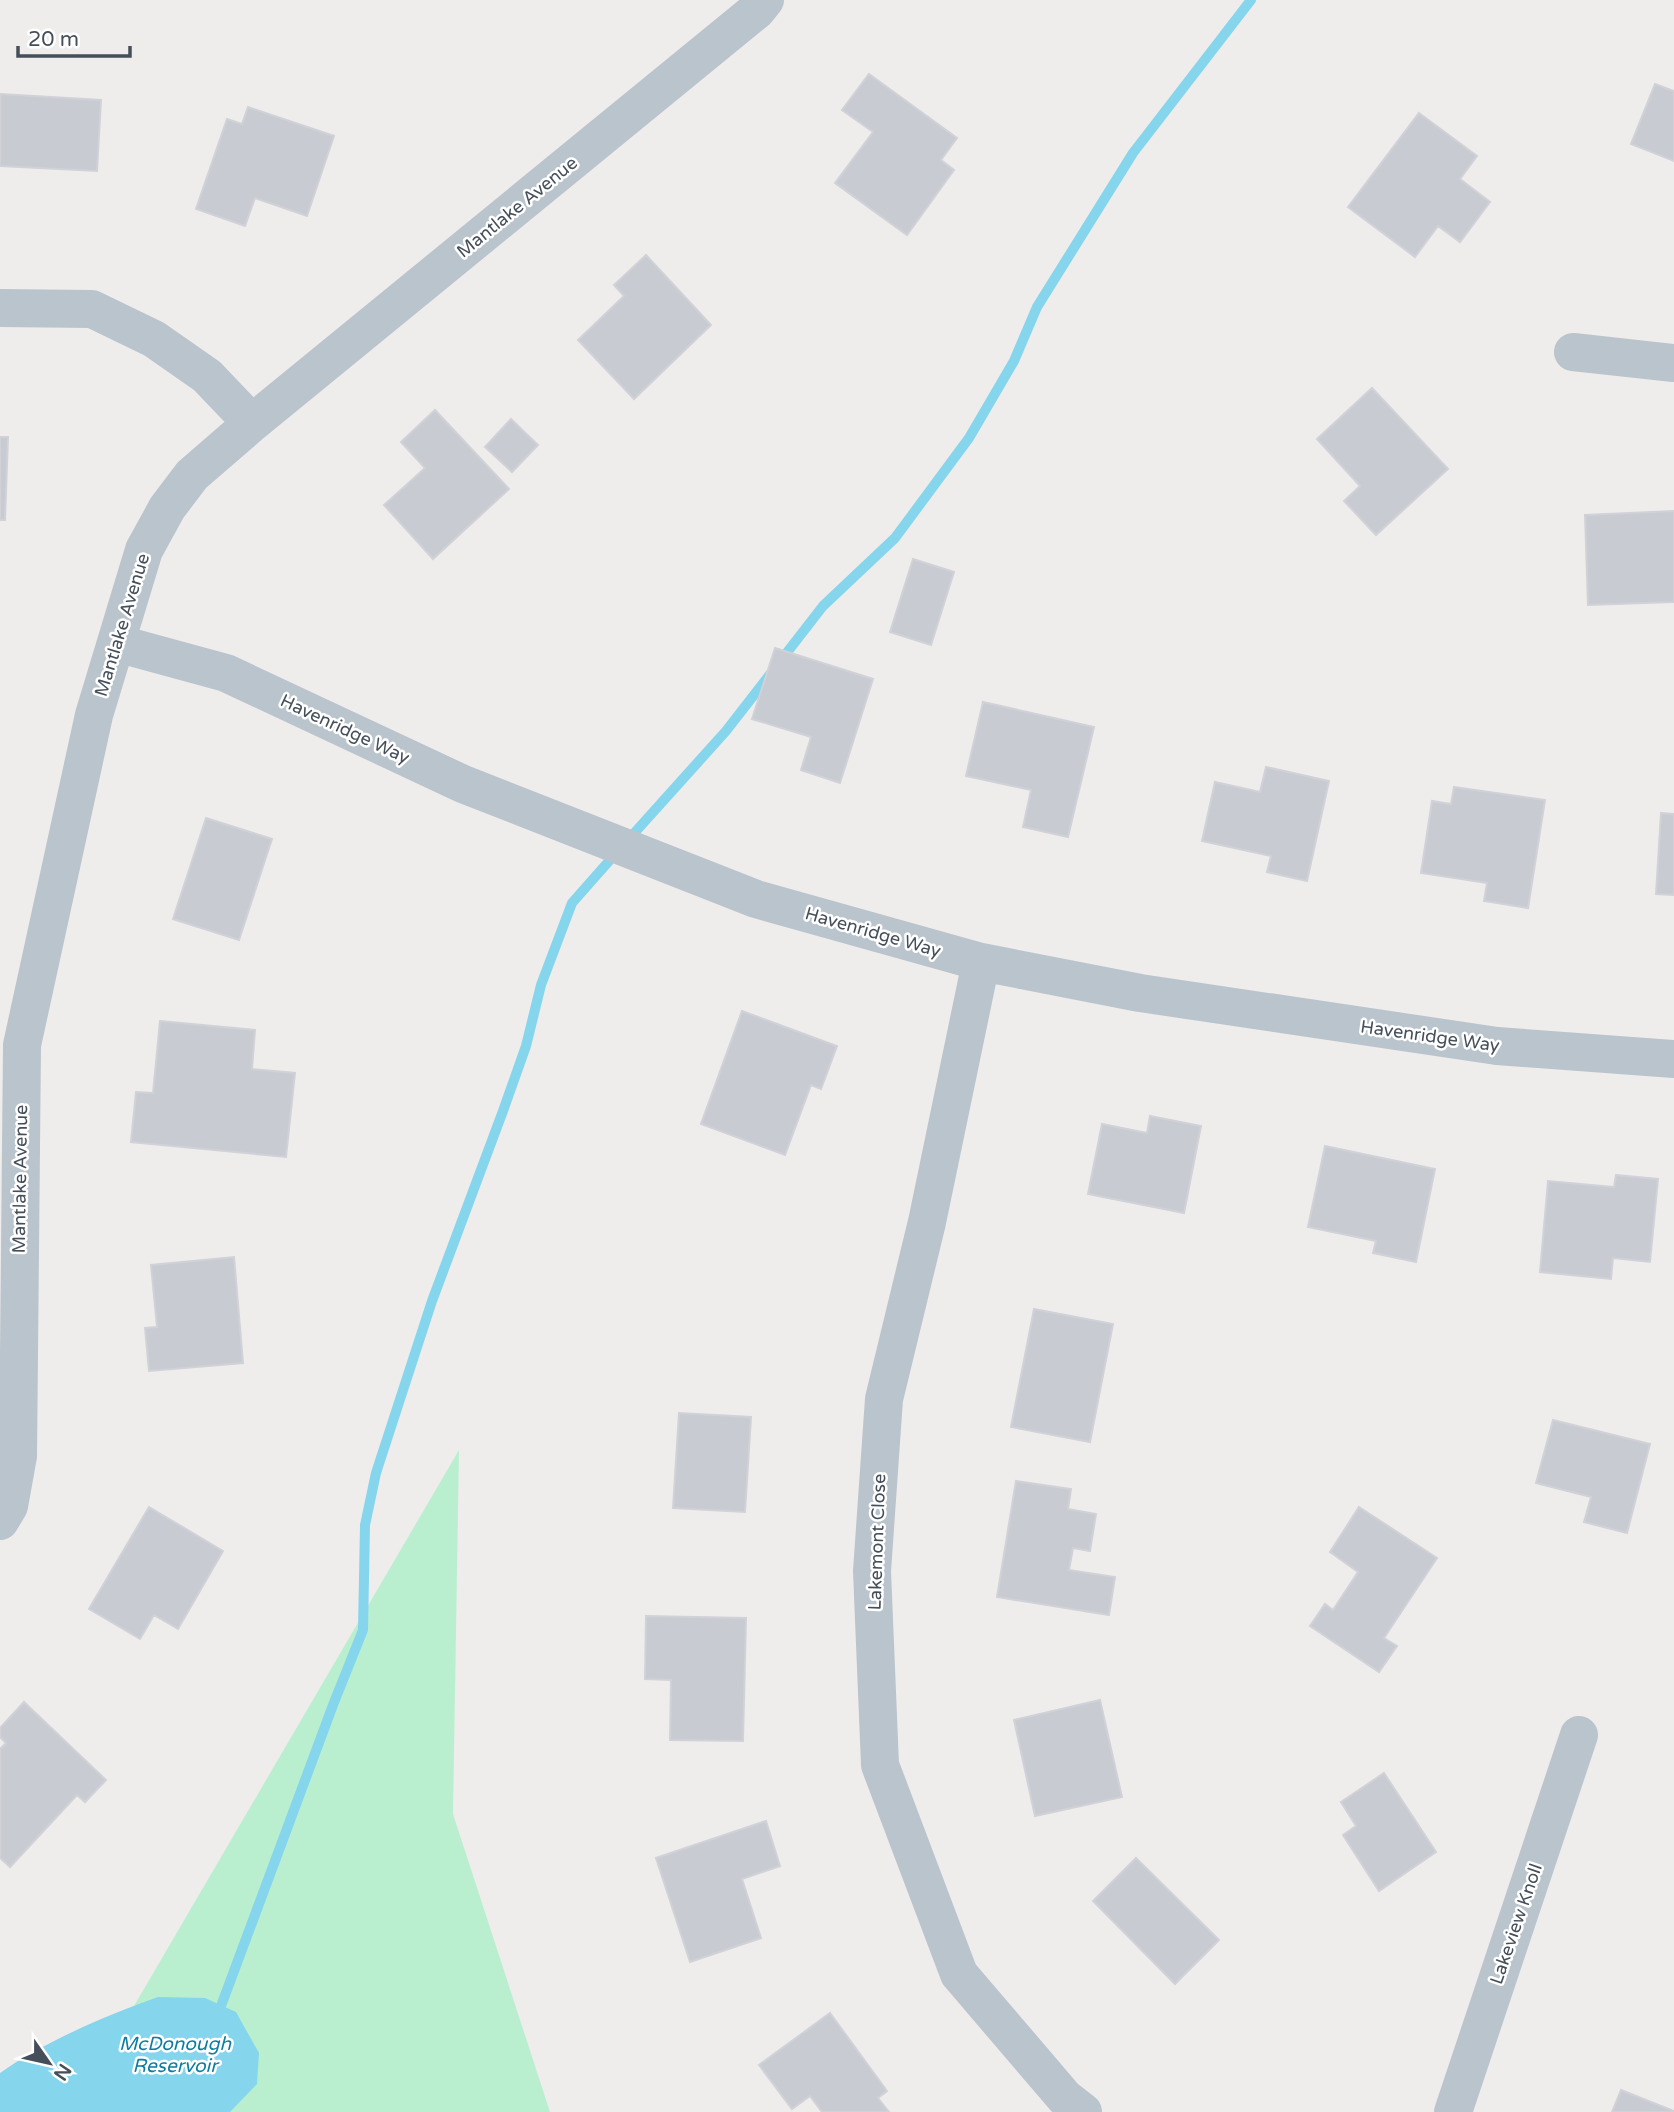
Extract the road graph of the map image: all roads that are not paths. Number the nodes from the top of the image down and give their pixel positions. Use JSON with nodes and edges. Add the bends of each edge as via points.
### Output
{"nodes":[{"id":1,"x":765,"y":0,"type":"edge"},
{"id":2,"x":0,"y":308,"type":"edge"},
{"id":3,"x":1573,"y":352,"type":"dead end"},
{"id":4,"x":1674,"y":363,"type":"edge"},
{"id":5,"x":252,"y":423,"type":"junction"},
{"id":6,"x":116,"y":643,"type":"junction"},
{"id":7,"x":981,"y":962,"type":"junction"},
{"id":8,"x":1674,"y":1059,"type":"edge"},
{"id":9,"x":0,"y":1521,"type":"edge"},
{"id":10,"x":1579,"y":1735,"type":"dead end"},
{"id":11,"x":1083,"y":2112,"type":"edge"},
{"id":12,"x":1453,"y":2112,"type":"edge"}],
"edges":[{"from":1,"to":5,"type":"street","name":"Mantlake Avenue"},
{"from":2,"to":5,"type":"street","via":[[92,309],[154,339],[207,376]]},
{"from":3,"to":4,"type":"street"},
{"from":5,"to":6,"type":"street","name":"Mantlake Avenue","via":[[192,475],[167,508],[144,550]]},
{"from":6,"to":7,"type":"street","name":"Havenridge Way","via":[[226,673],[463,784],[756,899]]},
{"from":6,"to":9,"type":"street","name":"Mantlake Avenue","via":[[94,715],[22,1045],[18,1456],[9,1506]]},
{"from":7,"to":8,"type":"street","name":"Havenridge Way","via":[[1140,993],[1497,1046]]},
{"from":7,"to":11,"type":"street","name":"Lakemont Close","via":[[927,1222],[884,1399],[872,1572],[880,1765],[959,1974],[1065,2098]]},
{"from":10,"to":12,"type":"street","name":"Lakeview Knoll"}]}
